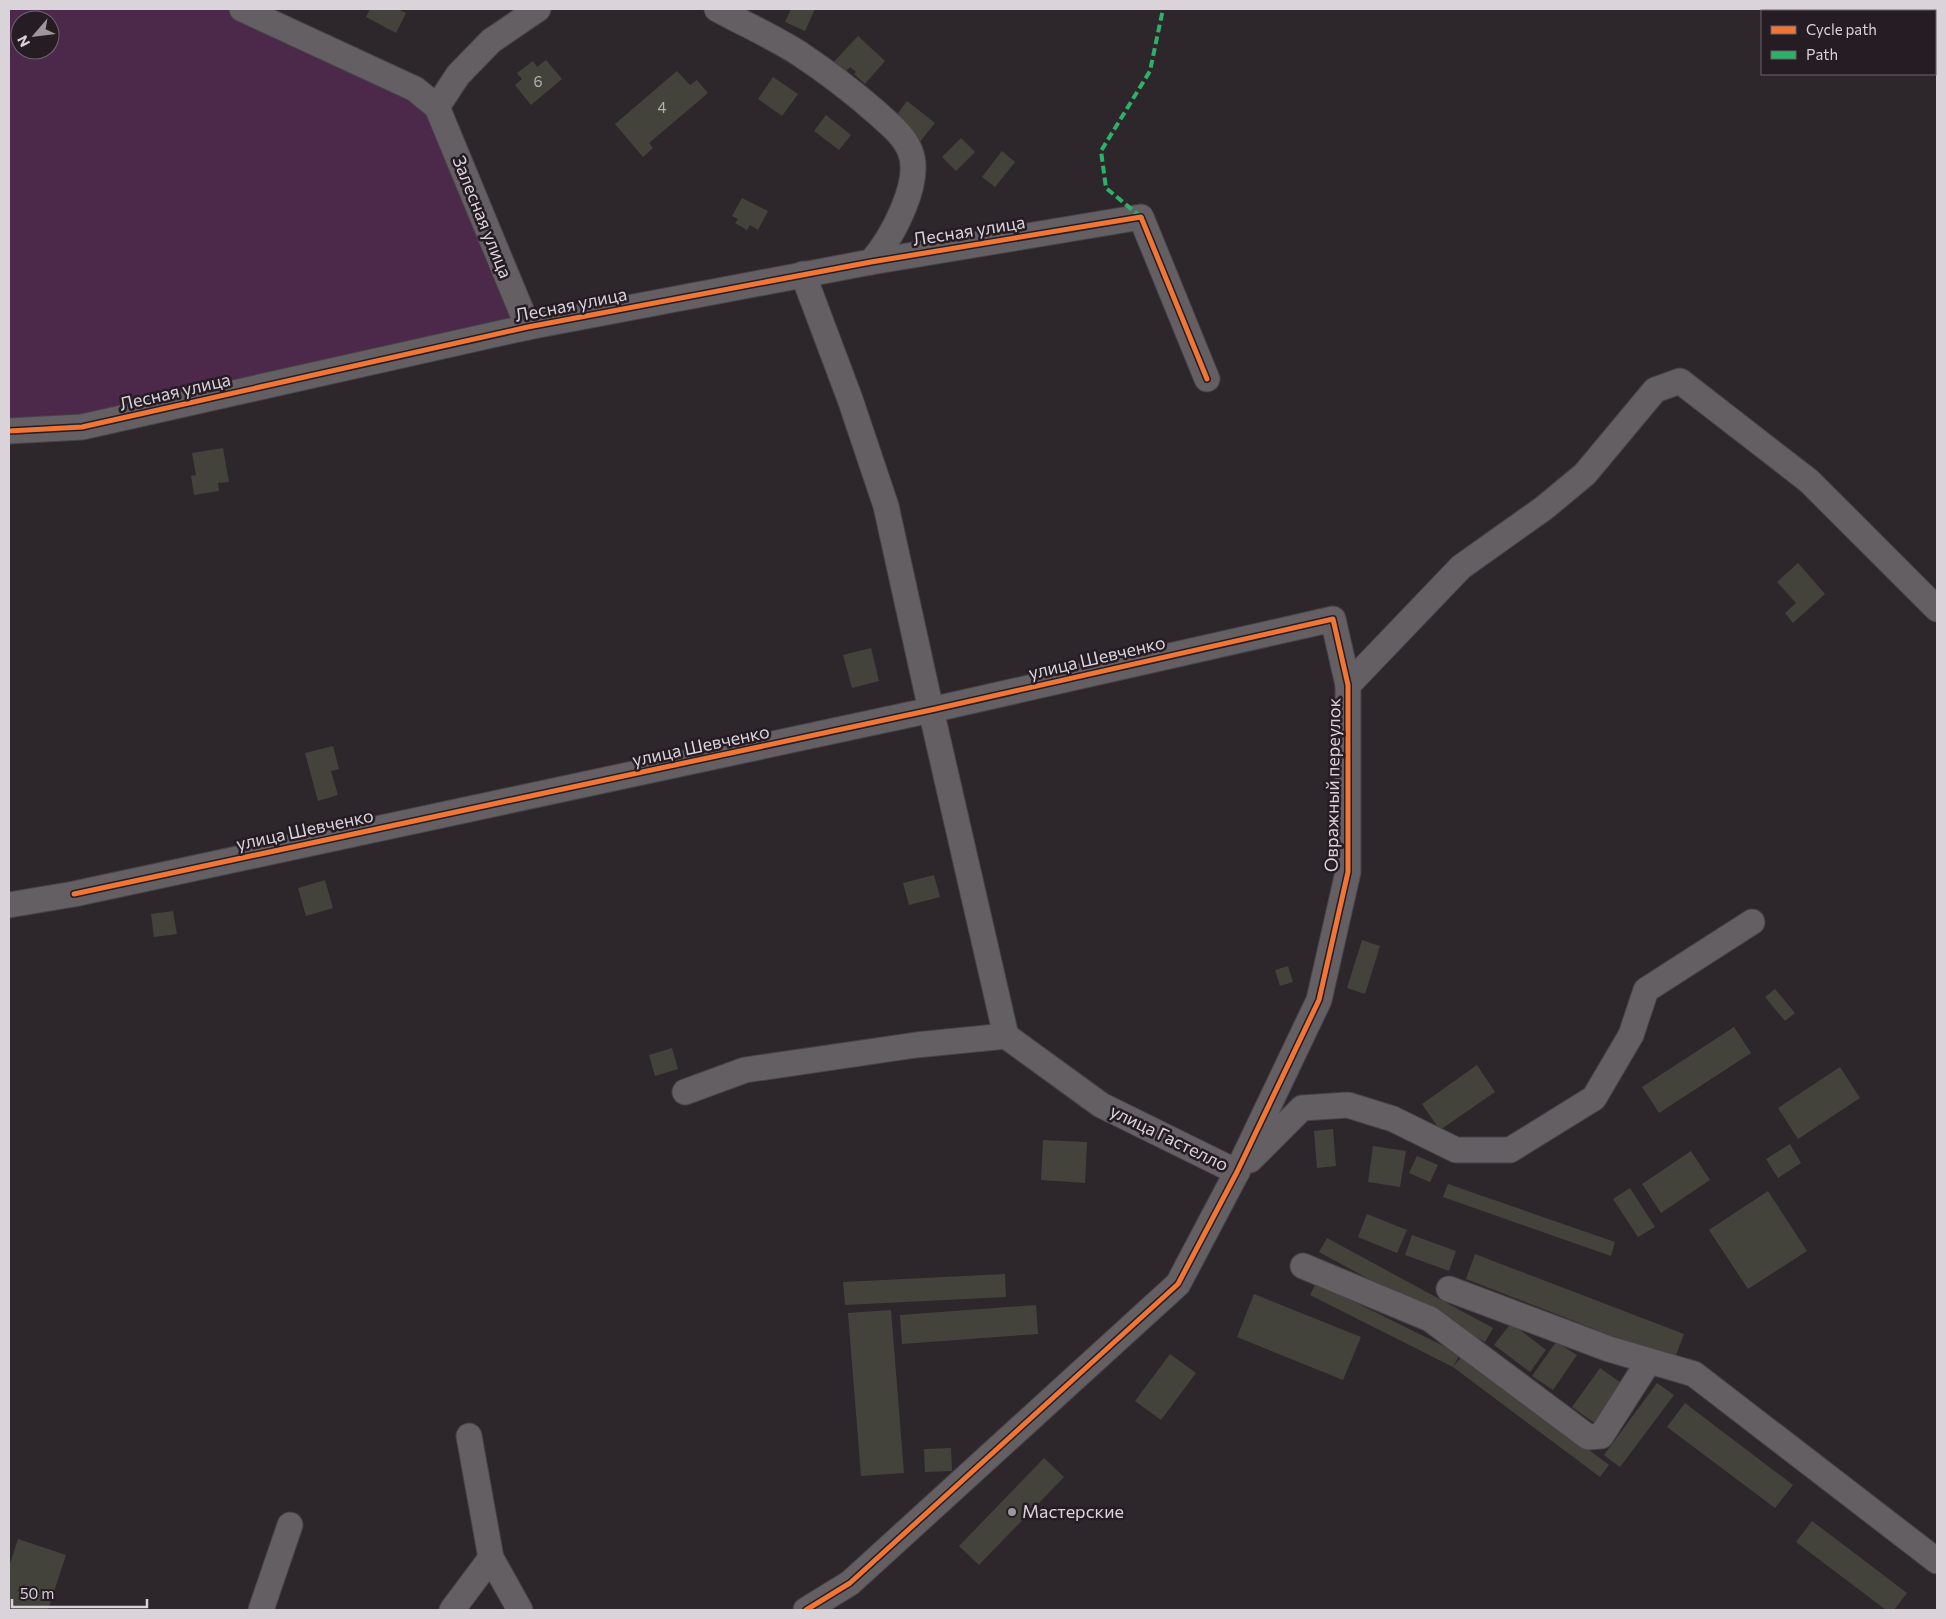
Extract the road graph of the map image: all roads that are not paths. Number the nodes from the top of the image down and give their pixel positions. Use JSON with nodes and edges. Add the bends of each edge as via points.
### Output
{"nodes":[{"id":1,"x":242,"y":9,"type":"edge"},
{"id":2,"x":538,"y":9,"type":"edge"},
{"id":3,"x":717,"y":9,"type":"edge"},
{"id":4,"x":437,"y":107,"type":"junction"},
{"id":5,"x":871,"y":262,"type":"junction"},
{"id":6,"x":803,"y":274,"type":"junction"},
{"id":7,"x":528,"y":327,"type":"junction"},
{"id":8,"x":1207,"y":379,"type":"dead end"},
{"id":9,"x":9,"y":431,"type":"edge"},
{"id":10,"x":1937,"y":609,"type":"edge"},
{"id":11,"x":1333,"y":618,"type":"joint"},
{"id":12,"x":1348,"y":685,"type":"junction"},
{"id":13,"x":931,"y":710,"type":"junction"},
{"id":14,"x":9,"y":904,"type":"edge"},
{"id":15,"x":1752,"y":922,"type":"dead end"},
{"id":16,"x":1006,"y":1036,"type":"junction"},
{"id":17,"x":685,"y":1092,"type":"dead end"},
{"id":18,"x":1237,"y":1172,"type":"junction"},
{"id":19,"x":1303,"y":1266,"type":"dead end"},
{"id":20,"x":1449,"y":1289,"type":"dead end"},
{"id":21,"x":1649,"y":1361,"type":"junction"},
{"id":22,"x":469,"y":1436,"type":"dead end"},
{"id":23,"x":290,"y":1525,"type":"dead end"},
{"id":24,"x":491,"y":1558,"type":"junction"},
{"id":25,"x":1937,"y":1561,"type":"edge"},
{"id":26,"x":261,"y":1610,"type":"edge"},
{"id":27,"x":452,"y":1610,"type":"edge"},
{"id":28,"x":520,"y":1610,"type":"edge"},
{"id":29,"x":806,"y":1610,"type":"edge"}],
"edges":[{"from":1,"to":4,"type":"street","name":"Залесная улица","via":[[415,89]]},
{"from":2,"to":4,"type":"street","via":[[491,41],[458,75]]},
{"from":3,"to":5,"type":"street","via":[[799,53],[853,92],[894,128],[910,151],[913,168],[906,201],[882,249]]},
{"from":4,"to":7,"type":"street","name":"Залесная улица"},
{"from":5,"to":6,"type":"street","name":"Лесная улица"},
{"from":5,"to":8,"type":"street","name":"Лесная улица","via":[[1141,217]]},
{"from":6,"to":7,"type":"street","name":"Лесная улица"},
{"from":6,"to":13,"type":"street","via":[[886,506]]},
{"from":7,"to":9,"type":"street","name":"Лесная улица","via":[[82,427]]},
{"from":10,"to":12,"type":"street","via":[[1809,481],[1680,382],[1656,390],[1585,474],[1544,508],[1461,567]]},
{"from":11,"to":12,"type":"street","name":"Овражный переулок"},
{"from":11,"to":13,"type":"street","name":"улица Шевченко"},
{"from":12,"to":18,"type":"street","name":"Овражный переулок","via":[[1348,872],[1319,1000]]},
{"from":13,"to":14,"type":"street","name":"улица Шевченко","via":[[74,894]]},
{"from":13,"to":16,"type":"street"},
{"from":15,"to":18,"type":"street","name":"улица Гастелло","via":[[1646,990],[1631,1035],[1594,1098],[1510,1150],[1456,1150],[1393,1118],[1348,1104],[1302,1108]]},
{"from":16,"to":17,"type":"street","via":[[916,1045],[745,1070]]},
{"from":16,"to":18,"type":"street","name":"улица Гастелло","via":[[1101,1105]]},
{"from":18,"to":29,"type":"street","name":"Овражный переулок","via":[[1178,1284],[850,1583]]},
{"from":19,"to":21,"type":"street","via":[[1430,1319],[1588,1437],[1601,1436]]},
{"from":20,"to":21,"type":"street"},
{"from":21,"to":25,"type":"street","via":[[1694,1374]]},
{"from":22,"to":24,"type":"street"},
{"from":23,"to":26,"type":"street"},
{"from":24,"to":27,"type":"street"},
{"from":24,"to":28,"type":"street"}]}
